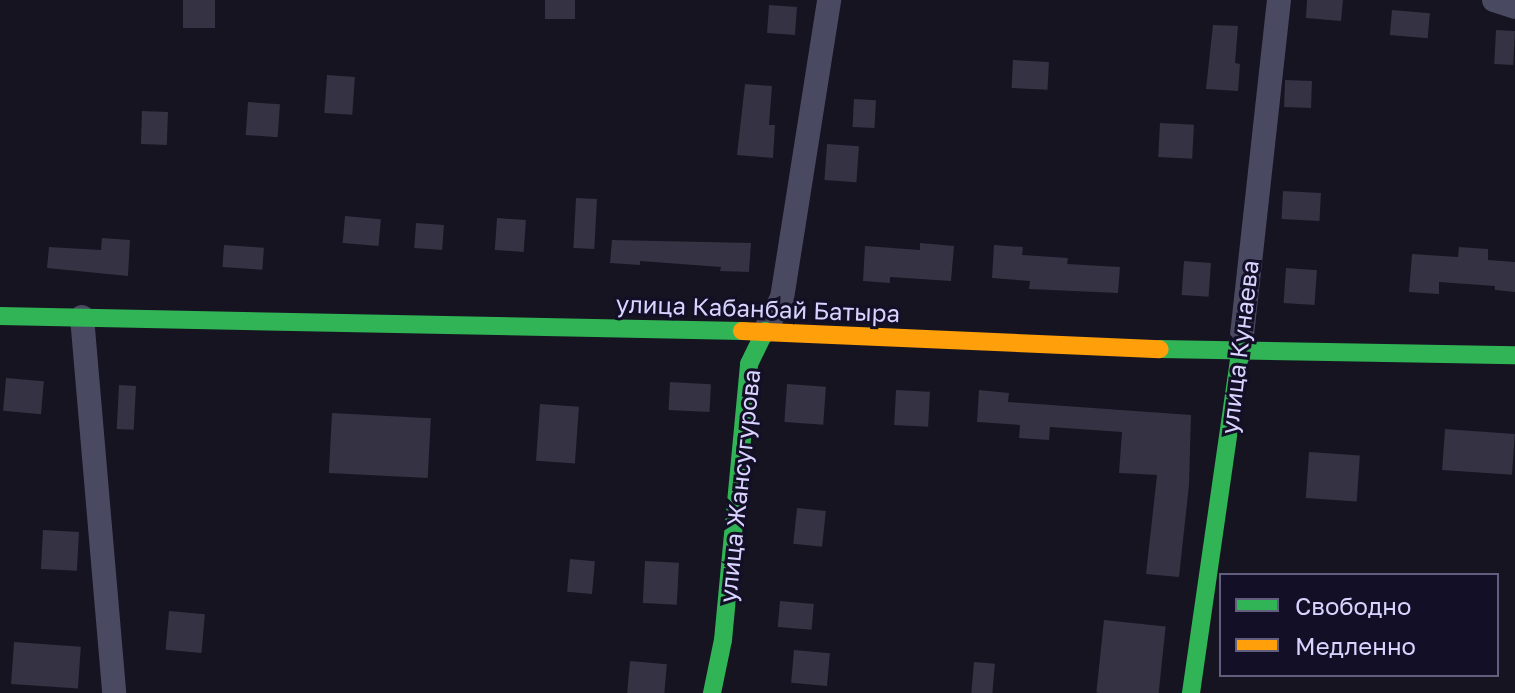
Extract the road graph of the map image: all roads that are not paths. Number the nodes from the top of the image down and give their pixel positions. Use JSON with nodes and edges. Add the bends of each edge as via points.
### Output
{"nodes":[{"id":1,"x":829,"y":0,"type":"edge"},
{"id":2,"x":1279,"y":0,"type":"edge"},
{"id":3,"x":1494,"y":0,"type":"edge"},
{"id":4,"x":1515,"y":7,"type":"edge"},
{"id":5,"x":0,"y":316,"type":"edge"},
{"id":6,"x":82,"y":317,"type":"junction"},
{"id":7,"x":765,"y":331,"type":"junction"},
{"id":8,"x":1240,"y":353,"type":"junction"},
{"id":9,"x":1515,"y":355,"type":"edge"},
{"id":10,"x":114,"y":693,"type":"edge"},
{"id":11,"x":712,"y":693,"type":"edge"},
{"id":12,"x":1191,"y":693,"type":"edge"}],
"edges":[{"from":1,"to":7,"type":"street","name":"улица Жансугурова","via":[[782,298]]},
{"from":2,"to":8,"type":"street","name":"улица Кунаева"},
{"from":3,"to":4,"type":"street"},
{"from":5,"to":6,"type":"street","name":"улица Кабанбай Батыра"},
{"from":6,"to":7,"type":"street","name":"улица Кабанбай Батыра"},
{"from":6,"to":10,"type":"street"},
{"from":7,"to":8,"type":"street","name":"улица Кабанбай Батыра"},
{"from":7,"to":11,"type":"street","name":"улица Жансугурова","via":[[749,364],[723,640]]},
{"from":8,"to":9,"type":"street","name":"улица Кабанбай Батыра"},
{"from":8,"to":12,"type":"street","name":"улица Кунаева"}]}
